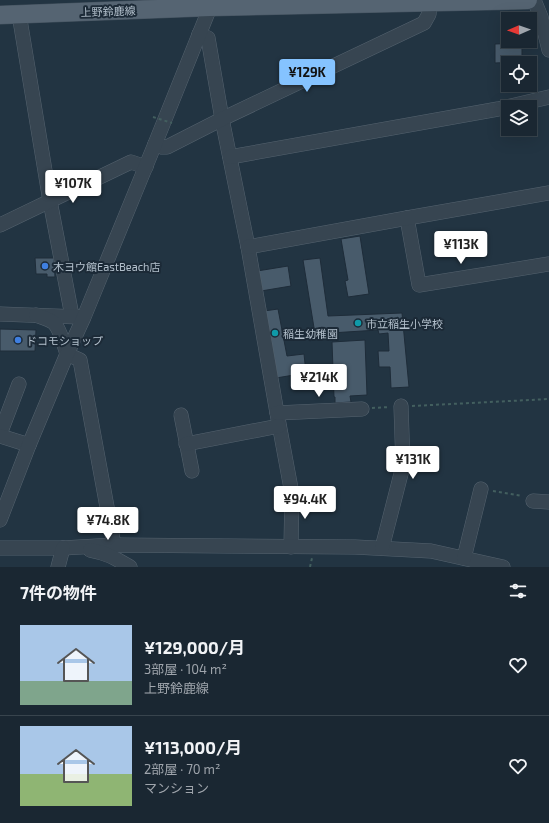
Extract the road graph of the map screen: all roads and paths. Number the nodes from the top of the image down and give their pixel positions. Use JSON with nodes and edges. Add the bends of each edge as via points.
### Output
{"nodes":[{"id":1,"x":528,"y":0,"type":"edge"},
{"id":2,"x":534,"y":0,"type":"edge"},
{"id":3,"x":430,"y":2,"type":"junction"},
{"id":4,"x":211,"y":4,"type":"edge"},
{"id":5,"x":19,"y":14,"type":"junction"},
{"id":6,"x":0,"y":15,"type":"edge"},
{"id":7,"x":199,"y":34,"type":"junction"},
{"id":8,"x":548,"y":41,"type":"edge"},
{"id":9,"x":549,"y":97,"type":"edge"},
{"id":10,"x":153,"y":117,"type":"dead end"},
{"id":11,"x":222,"y":119,"type":"junction"},
{"id":12,"x":172,"y":123,"type":"dead end"},
{"id":13,"x":155,"y":144,"type":"junction"},
{"id":14,"x":230,"y":157,"type":"junction"},
{"id":15,"x":146,"y":167,"type":"junction"},
{"id":16,"x":549,"y":193,"type":"edge"},
{"id":17,"x":50,"y":201,"type":"junction"},
{"id":18,"x":407,"y":218,"type":"junction"},
{"id":19,"x":0,"y":225,"type":"edge"},
{"id":20,"x":248,"y":247,"type":"junction"},
{"id":21,"x":549,"y":264,"type":"edge"},
{"id":22,"x":0,"y":314,"type":"edge"},
{"id":23,"x":36,"y":315,"type":"junction"},
{"id":24,"x":78,"y":317,"type":"junction"},
{"id":25,"x":67,"y":354,"type":"junction"},
{"id":26,"x":19,"y":384,"type":"dead end"},
{"id":27,"x":549,"y":399,"type":"edge"},
{"id":28,"x":402,"y":406,"type":"junction"},
{"id":29,"x":362,"y":409,"type":"joint"},
{"id":30,"x":181,"y":415,"type":"dead end"},
{"id":31,"x":278,"y":420,"type":"junction"},
{"id":32,"x":0,"y":435,"type":"edge"},
{"id":33,"x":186,"y":444,"type":"junction"},
{"id":34,"x":29,"y":445,"type":"junction"},
{"id":35,"x":192,"y":472,"type":"dead end"},
{"id":36,"x":481,"y":489,"type":"joint"},
{"id":37,"x":530,"y":499,"type":"joint"},
{"id":38,"x":549,"y":502,"type":"edge"},
{"id":39,"x":0,"y":520,"type":"edge"},
{"id":40,"x":114,"y":545,"type":"junction"},
{"id":41,"x":291,"y":547,"type":"junction"},
{"id":42,"x":0,"y":548,"type":"edge"},
{"id":43,"x":68,"y":548,"type":"junction"},
{"id":44,"x":382,"y":548,"type":"junction"},
{"id":45,"x":464,"y":558,"type":"junction"},
{"id":46,"x":58,"y":567,"type":"edge"},
{"id":47,"x":130,"y":567,"type":"edge"},
{"id":48,"x":504,"y":567,"type":"edge"}],
"edges":[{"from":1,"to":3,"type":"main road","name":"上野鈴鹿線"},
{"from":2,"to":8,"type":"street"},
{"from":3,"to":4,"type":"main road","name":"上野鈴鹿線"},
{"from":3,"to":11,"type":"street","via":[[429,14],[424,23]]},
{"from":4,"to":5,"type":"main road","name":"上野鈴鹿線"},
{"from":4,"to":7,"type":"street"},
{"from":5,"to":6,"type":"main road","name":"上野鈴鹿線"},
{"from":5,"to":17,"type":"street"},
{"from":7,"to":11,"type":"street","via":[[208,38]]},
{"from":7,"to":13,"type":"street"},
{"from":9,"to":14,"type":"street","via":[[498,109]]},
{"from":10,"to":12,"type":"path","bridge":true},
{"from":11,"to":13,"type":"street","via":[[167,146]]},
{"from":11,"to":14,"type":"street"},
{"from":13,"to":15,"type":"street"},
{"from":14,"to":20,"type":"street"},
{"from":15,"to":17,"type":"street","via":[[131,162]]},
{"from":15,"to":24,"type":"street"},
{"from":16,"to":18,"type":"street"},
{"from":17,"to":19,"type":"street"},
{"from":17,"to":24,"type":"street"},
{"from":18,"to":20,"type":"street"},
{"from":18,"to":21,"type":"street","via":[[419,285]]},
{"from":20,"to":31,"type":"street"},
{"from":22,"to":23,"type":"street"},
{"from":23,"to":24,"type":"street"},
{"from":23,"to":25,"type":"street","via":[[55,325]]},
{"from":24,"to":25,"type":"street"},
{"from":25,"to":34,"type":"street"},
{"from":25,"to":40,"type":"street","via":[[80,360]]},
{"from":26,"to":32,"type":"street"},
{"from":27,"to":28,"type":"path"},
{"from":28,"to":29,"type":"path"},
{"from":28,"to":44,"type":"street","via":[[403,466]]},
{"from":29,"to":31,"type":"street"},
{"from":30,"to":33,"type":"street"},
{"from":31,"to":33,"type":"street"},
{"from":31,"to":41,"type":"street","via":[[292,494]]},
{"from":32,"to":34,"type":"street"},
{"from":33,"to":35,"type":"street"},
{"from":34,"to":39,"type":"street"},
{"from":36,"to":37,"type":"path"},
{"from":36,"to":45,"type":"street"},
{"from":37,"to":38,"type":"street"},
{"from":40,"to":41,"type":"street"},
{"from":40,"to":43,"type":"street"},
{"from":41,"to":44,"type":"street"},
{"from":42,"to":43,"type":"street"},
{"from":43,"to":46,"type":"street"},
{"from":43,"to":47,"type":"street","via":[[103,552]]},
{"from":44,"to":45,"type":"street","via":[[431,551]]},
{"from":45,"to":48,"type":"street"}]}
